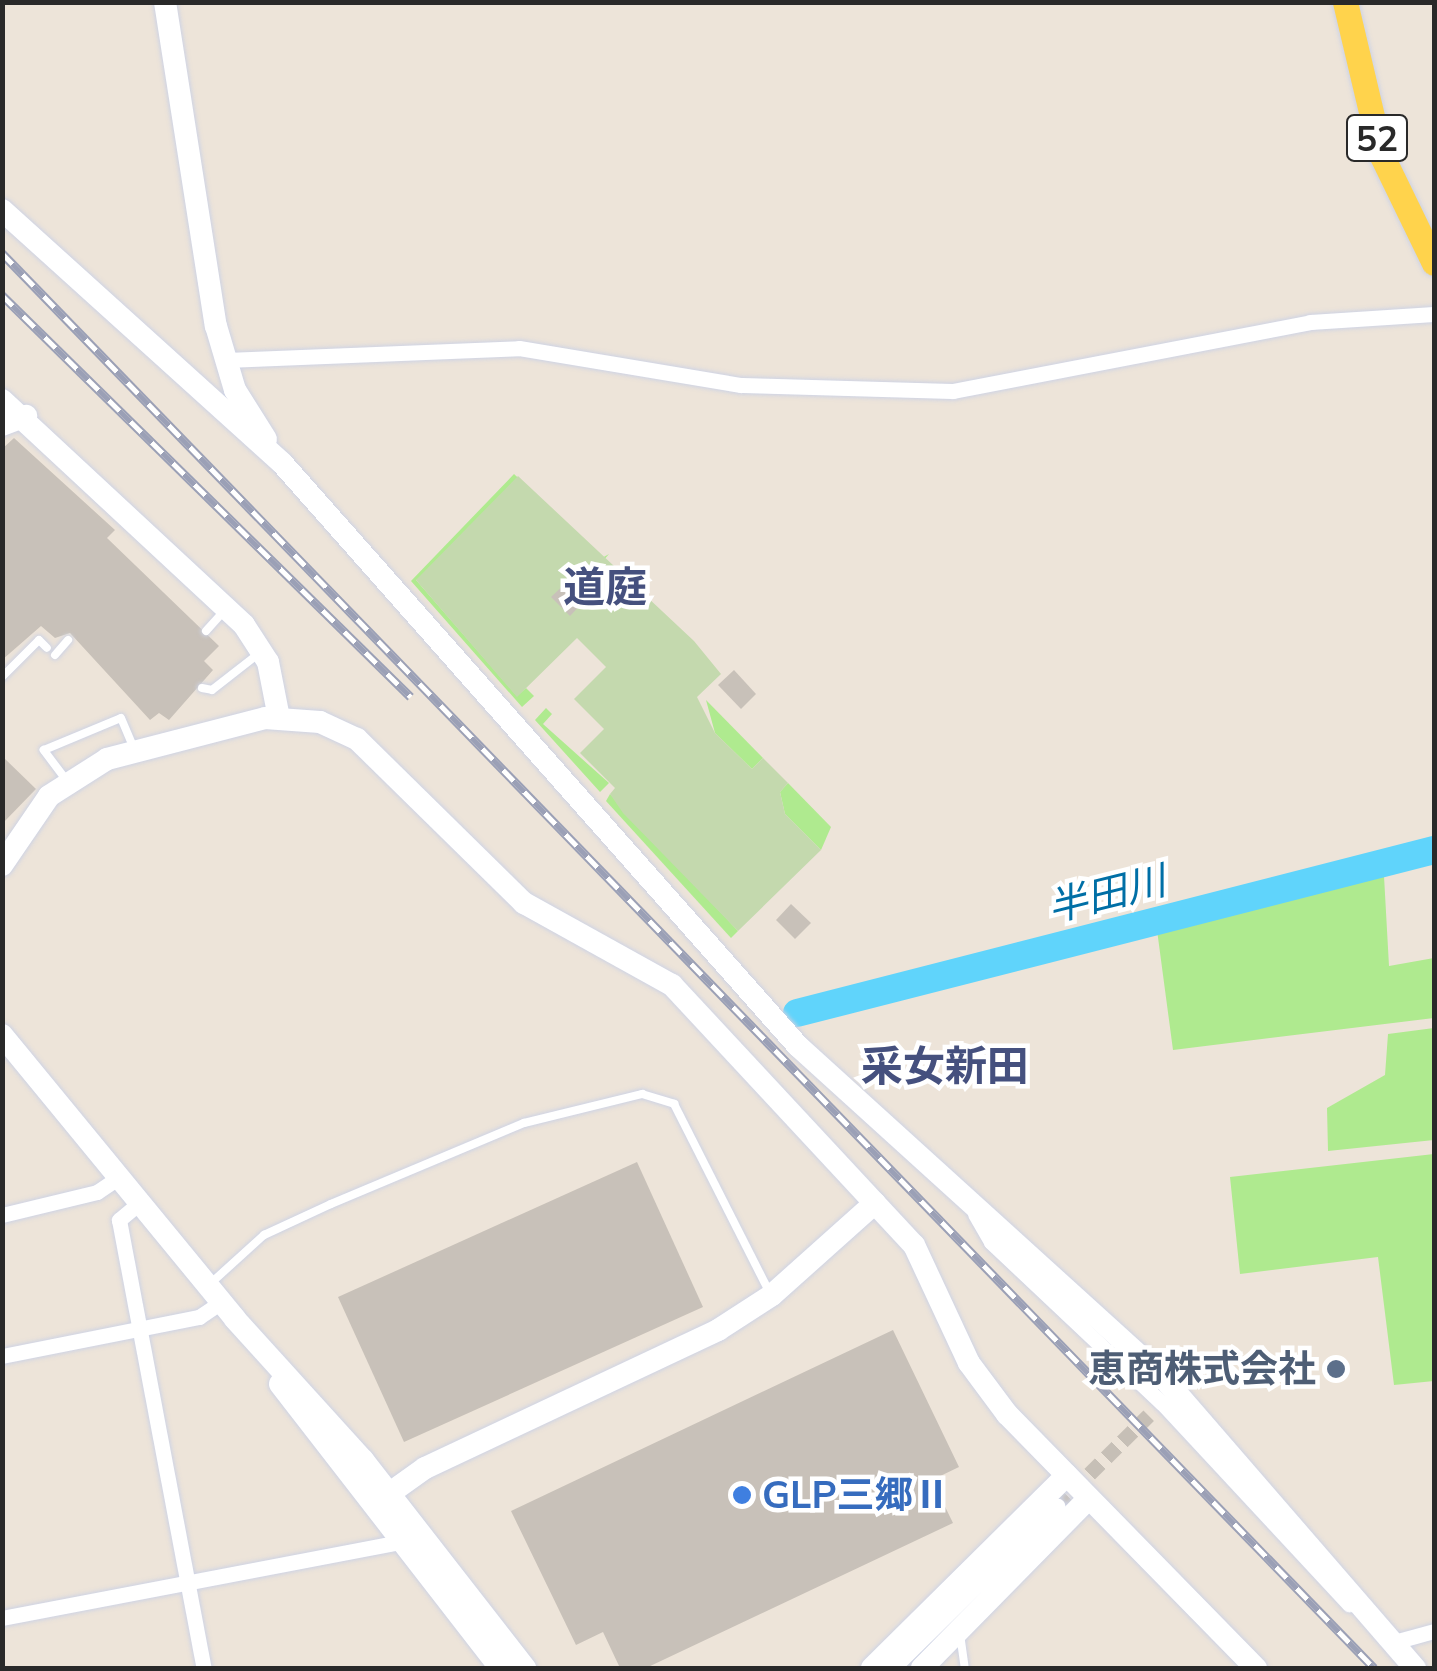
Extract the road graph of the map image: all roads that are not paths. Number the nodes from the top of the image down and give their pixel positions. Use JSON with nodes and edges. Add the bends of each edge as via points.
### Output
{"nodes":[{"id":1,"x":165,"y":2,"type":"edge"},
{"id":2,"x":1345,"y":2,"type":"edge"},
{"id":3,"x":2,"y":210,"type":"edge"},
{"id":4,"x":1434,"y":263,"type":"edge"},
{"id":5,"x":1434,"y":314,"type":"edge"},
{"id":6,"x":226,"y":360,"type":"junction"},
{"id":7,"x":2,"y":400,"type":"edge"},
{"id":8,"x":26,"y":416,"type":"junction"},
{"id":9,"x":2,"y":425,"type":"edge"},
{"id":10,"x":282,"y":463,"type":"junction"},
{"id":11,"x":227,"y":608,"type":"junction"},
{"id":12,"x":206,"y":630,"type":"dead end"},
{"id":13,"x":68,"y":640,"type":"dead end"},
{"id":14,"x":262,"y":652,"type":"junction"},
{"id":15,"x":2,"y":677,"type":"edge"},
{"id":16,"x":202,"y":688,"type":"dead end"},
{"id":17,"x":279,"y":718,"type":"junction"},
{"id":18,"x":73,"y":725,"type":"dead end"},
{"id":19,"x":79,"y":736,"type":"junction"},
{"id":20,"x":134,"y":751,"type":"junction"},
{"id":21,"x":67,"y":782,"type":"junction"},
{"id":22,"x":2,"y":865,"type":"edge"},
{"id":23,"x":2,"y":1035,"type":"edge"},
{"id":24,"x":118,"y":1178,"type":"junction"},
{"id":25,"x":965,"y":1198,"type":"junction"},
{"id":26,"x":875,"y":1202,"type":"junction"},
{"id":27,"x":138,"y":1204,"type":"junction"},
{"id":28,"x":2,"y":1215,"type":"edge"},
{"id":29,"x":772,"y":1295,"type":"junction"},
{"id":30,"x":221,"y":1302,"type":"junction"},
{"id":31,"x":140,"y":1330,"type":"junction"},
{"id":32,"x":2,"y":1356,"type":"edge"},
{"id":33,"x":1162,"y":1403,"type":"junction"},
{"id":34,"x":1150,"y":1416,"type":"tunnel mouth"},
{"id":35,"x":1067,"y":1475,"type":"junction"},
{"id":36,"x":390,"y":1493,"type":"junction"},
{"id":37,"x":1089,"y":1498,"type":"junction"},
{"id":38,"x":1057,"y":1506,"type":"tunnel mouth"},
{"id":39,"x":404,"y":1541,"type":"junction"},
{"id":40,"x":188,"y":1582,"type":"junction"},
{"id":41,"x":1369,"y":1616,"type":"junction"},
{"id":42,"x":2,"y":1618,"type":"edge"},
{"id":43,"x":957,"y":1627,"type":"junction"},
{"id":44,"x":1434,"y":1630,"type":"edge"},
{"id":45,"x":1394,"y":1642,"type":"junction"},
{"id":46,"x":204,"y":1668,"type":"edge"},
{"id":47,"x":500,"y":1668,"type":"edge"},
{"id":48,"x":525,"y":1668,"type":"edge"},
{"id":49,"x":872,"y":1668,"type":"edge"},
{"id":50,"x":893,"y":1668,"type":"edge"},
{"id":51,"x":922,"y":1668,"type":"edge"},
{"id":52,"x":965,"y":1668,"type":"edge"},
{"id":53,"x":1256,"y":1668,"type":"edge"},
{"id":54,"x":1416,"y":1668,"type":"edge"}],
"edges":[{"from":1,"to":6,"type":"street"},
{"from":2,"to":4,"type":"main road","number":"52","via":[[1381,154]]},
{"from":3,"to":10,"type":"street"},
{"from":5,"to":6,"type":"street","via":[[1310,322],[953,391],[741,386],[518,348]]},
{"from":6,"to":10,"type":"street","via":[[235,390]]},
{"from":7,"to":8,"type":"street"},
{"from":8,"to":9,"type":"street"},
{"from":8,"to":11,"type":"street"},
{"from":10,"to":25,"type":"street","via":[[798,1046]]},
{"from":11,"to":12,"type":"lane"},
{"from":11,"to":14,"type":"street"},
{"from":13,"to":15,"type":"lane","via":[[51,652],[39,640]]},
{"from":14,"to":16,"type":"lane","via":[[212,690]]},
{"from":14,"to":17,"type":"street"},
{"from":17,"to":20,"type":"street"},
{"from":17,"to":26,"type":"street","via":[[320,722],[357,738],[524,902],[653,968]]},
{"from":18,"to":19,"type":"lane"},
{"from":19,"to":20,"type":"lane","via":[[120,718]]},
{"from":19,"to":21,"type":"lane","via":[[44,750]]},
{"from":20,"to":21,"type":"street"},
{"from":21,"to":22,"type":"street","via":[[26,823]]},
{"from":23,"to":24,"type":"street"},
{"from":24,"to":27,"type":"street"},
{"from":24,"to":28,"type":"street","via":[[97,1192]]},
{"from":25,"to":33,"type":"street","via":[[991,1242]]},
{"from":25,"to":41,"type":"street","via":[[1161,1375]]},
{"from":26,"to":29,"type":"street"},
{"from":26,"to":35,"type":"street","via":[[925,1263],[988,1391]]},
{"from":27,"to":30,"type":"street"},
{"from":27,"to":31,"type":"street","via":[[119,1220]]},
{"from":29,"to":30,"type":"lane","via":[[674,1104],[642,1094],[524,1123],[264,1235]]},
{"from":29,"to":36,"type":"street","via":[[718,1330],[426,1468]]},
{"from":30,"to":31,"type":"street","via":[[200,1318]]},
{"from":30,"to":36,"type":"street"},
{"from":30,"to":39,"type":"street"},
{"from":31,"to":32,"type":"street"},
{"from":31,"to":40,"type":"street"},
{"from":33,"to":34,"type":"street"},
{"from":33,"to":41,"type":"street","via":[[1321,1581]]},
{"from":35,"to":37,"type":"street"},
{"from":35,"to":49,"type":"street"},
{"from":36,"to":48,"type":"street"},
{"from":37,"to":43,"type":"street"},
{"from":37,"to":53,"type":"street"},
{"from":38,"to":50,"type":"street"},
{"from":39,"to":40,"type":"street"},
{"from":39,"to":47,"type":"street"},
{"from":40,"to":42,"type":"street"},
{"from":40,"to":46,"type":"street"},
{"from":41,"to":45,"type":"street"},
{"from":43,"to":51,"type":"street"},
{"from":43,"to":52,"type":"lane"},
{"from":44,"to":45,"type":"street"},
{"from":45,"to":54,"type":"street"}]}
